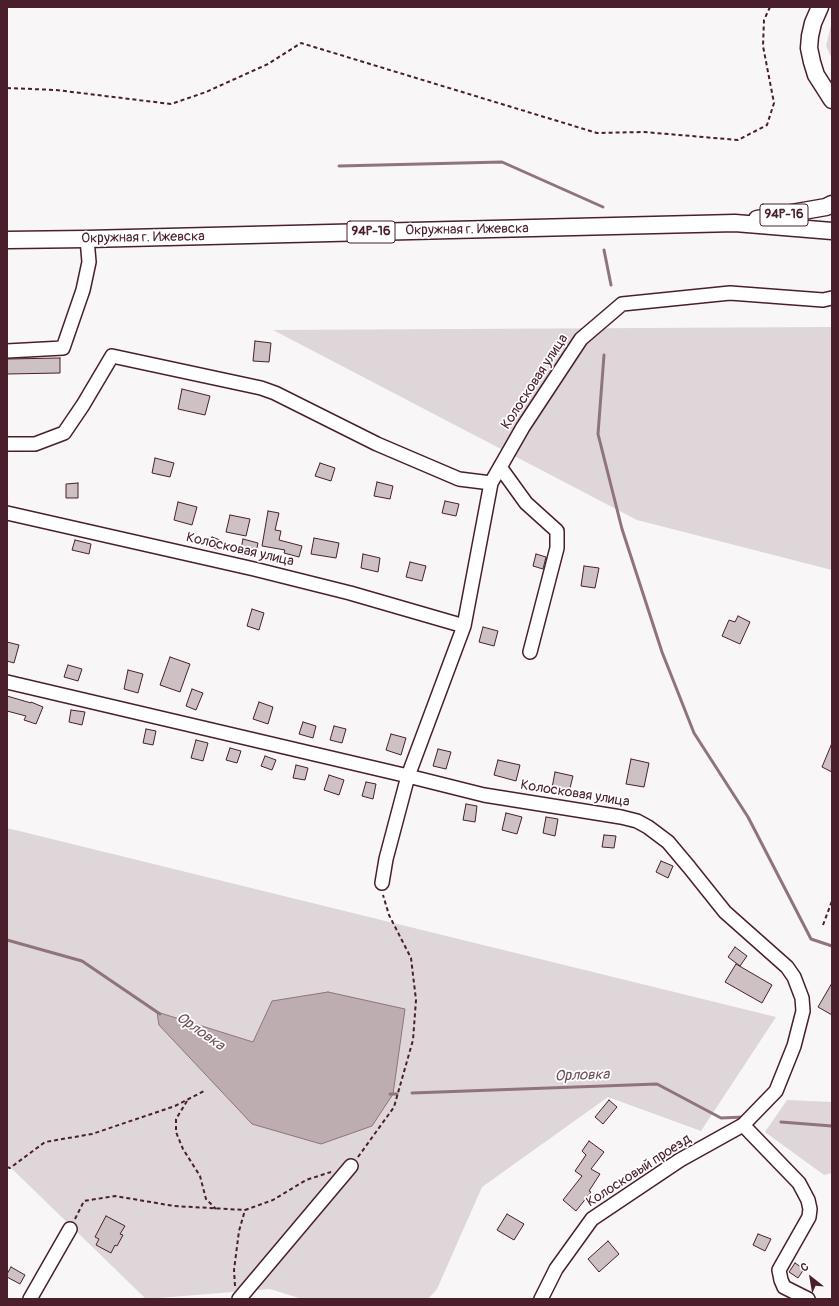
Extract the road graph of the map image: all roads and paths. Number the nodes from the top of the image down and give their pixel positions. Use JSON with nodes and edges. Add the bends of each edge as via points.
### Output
{"nodes":[{"id":1,"x":770,"y":7,"type":"edge"},
{"id":2,"x":820,"y":7,"type":"edge"},
{"id":3,"x":7,"y":88,"type":"edge"},
{"id":4,"x":832,"y":100,"type":"edge"},
{"id":5,"x":832,"y":204,"type":"edge"},
{"id":6,"x":735,"y":223,"type":"junction"},
{"id":7,"x":832,"y":231,"type":"edge"},
{"id":8,"x":86,"y":239,"type":"junction"},
{"id":9,"x":7,"y":240,"type":"edge"},
{"id":10,"x":832,"y":298,"type":"edge"},
{"id":11,"x":7,"y":351,"type":"edge"},
{"id":12,"x":7,"y":444,"type":"edge"},
{"id":13,"x":500,"y":467,"type":"junction"},
{"id":14,"x":491,"y":483,"type":"junction"},
{"id":15,"x":7,"y":513,"type":"edge"},
{"id":16,"x":464,"y":626,"type":"junction"},
{"id":17,"x":530,"y":652,"type":"dead end"},
{"id":18,"x":7,"y":682,"type":"edge"},
{"id":19,"x":408,"y":776,"type":"junction"},
{"id":20,"x":382,"y":883,"type":"joint"},
{"id":21,"x":832,"y":901,"type":"edge"},
{"id":22,"x":823,"y":925,"type":"dead end"},
{"id":23,"x":776,"y":1090,"type":"joint"},
{"id":24,"x":204,"y":1091,"type":"dead end"},
{"id":25,"x":188,"y":1100,"type":"junction"},
{"id":26,"x":743,"y":1125,"type":"junction"},
{"id":27,"x":352,"y":1166,"type":"joint"},
{"id":28,"x":7,"y":1167,"type":"edge"},
{"id":29,"x":332,"y":1172,"type":"dead end"},
{"id":30,"x":216,"y":1209,"type":"junction"},
{"id":31,"x":245,"y":1210,"type":"junction"},
{"id":32,"x":70,"y":1228,"type":"joint"},
{"id":33,"x":237,"y":1295,"type":"edge"},
{"id":34,"x":30,"y":1299,"type":"edge"},
{"id":35,"x":541,"y":1299,"type":"edge"},
{"id":36,"x":808,"y":1299,"type":"edge"}],
"edges":[{"from":1,"to":3,"type":"path","via":[[764,20],[763,46],[774,103],[767,125],[738,140],[644,132],[597,133],[301,43],[268,64],[206,92],[171,104],[56,90]]},
{"from":2,"to":4,"type":"main road","via":[[812,22],[809,48],[816,75]]},
{"from":5,"to":6,"type":"main road","name":"Окружная г. Ижевска","number":"94Р-16"},
{"from":6,"to":7,"type":"main road","name":"Окружная г. Ижевска","number":"94Р-16"},
{"from":6,"to":8,"type":"main road","name":"Окружная г. Ижевска","number":"94Р-16"},
{"from":8,"to":9,"type":"main road","name":"Окружная г. Ижевска","number":"94Р-16"},
{"from":8,"to":11,"type":"street","via":[[89,262],[83,290],[63,348]]},
{"from":10,"to":13,"type":"street","name":"Колосковая улица","via":[[824,300],[730,293],[622,304],[581,339]]},
{"from":12,"to":14,"type":"street","via":[[35,444],[64,433],[112,356],[261,388],[377,444],[459,479]]},
{"from":13,"to":14,"type":"street","name":"Колосковая улица"},
{"from":13,"to":17,"type":"street","via":[[526,503],[558,531],[558,548]]},
{"from":14,"to":16,"type":"street","name":"Колосковая улица"},
{"from":15,"to":16,"type":"street","name":"Колосковая улица","via":[[350,593]]},
{"from":16,"to":19,"type":"street","name":"Колосковая улица"},
{"from":18,"to":19,"type":"street","name":"Колосковая улица"},
{"from":19,"to":20,"type":"street"},
{"from":19,"to":23,"type":"street","name":"Колосковая улица","via":[[484,795],[637,821],[668,842],[725,912],[787,966],[794,977],[802,998],[803,1010],[794,1046]]},
{"from":20,"to":27,"type":"path","via":[[389,915],[411,958],[416,1000],[413,1040],[394,1107]]},
{"from":21,"to":22,"type":"path"},
{"from":23,"to":26,"type":"street","name":"Колосковый проезд"},
{"from":24,"to":25,"type":"path"},
{"from":25,"to":28,"type":"path","via":[[92,1134],[45,1142],[10,1168]]},
{"from":25,"to":30,"type":"path","via":[[176,1119],[176,1132],[200,1176],[206,1199]]},
{"from":26,"to":35,"type":"street","name":"Колосковый проезд","via":[[680,1160],[592,1219],[556,1269]]},
{"from":26,"to":36,"type":"street","via":[[799,1183],[808,1200],[809,1217],[779,1270],[784,1287]]},
{"from":27,"to":33,"type":"street"},
{"from":29,"to":31,"type":"path","via":[[306,1180],[273,1200]]},
{"from":30,"to":31,"type":"path"},
{"from":30,"to":32,"type":"path","via":[[174,1206],[115,1196],[84,1201]]},
{"from":31,"to":33,"type":"path","via":[[239,1231],[234,1270]]},
{"from":32,"to":34,"type":"street"}]}
